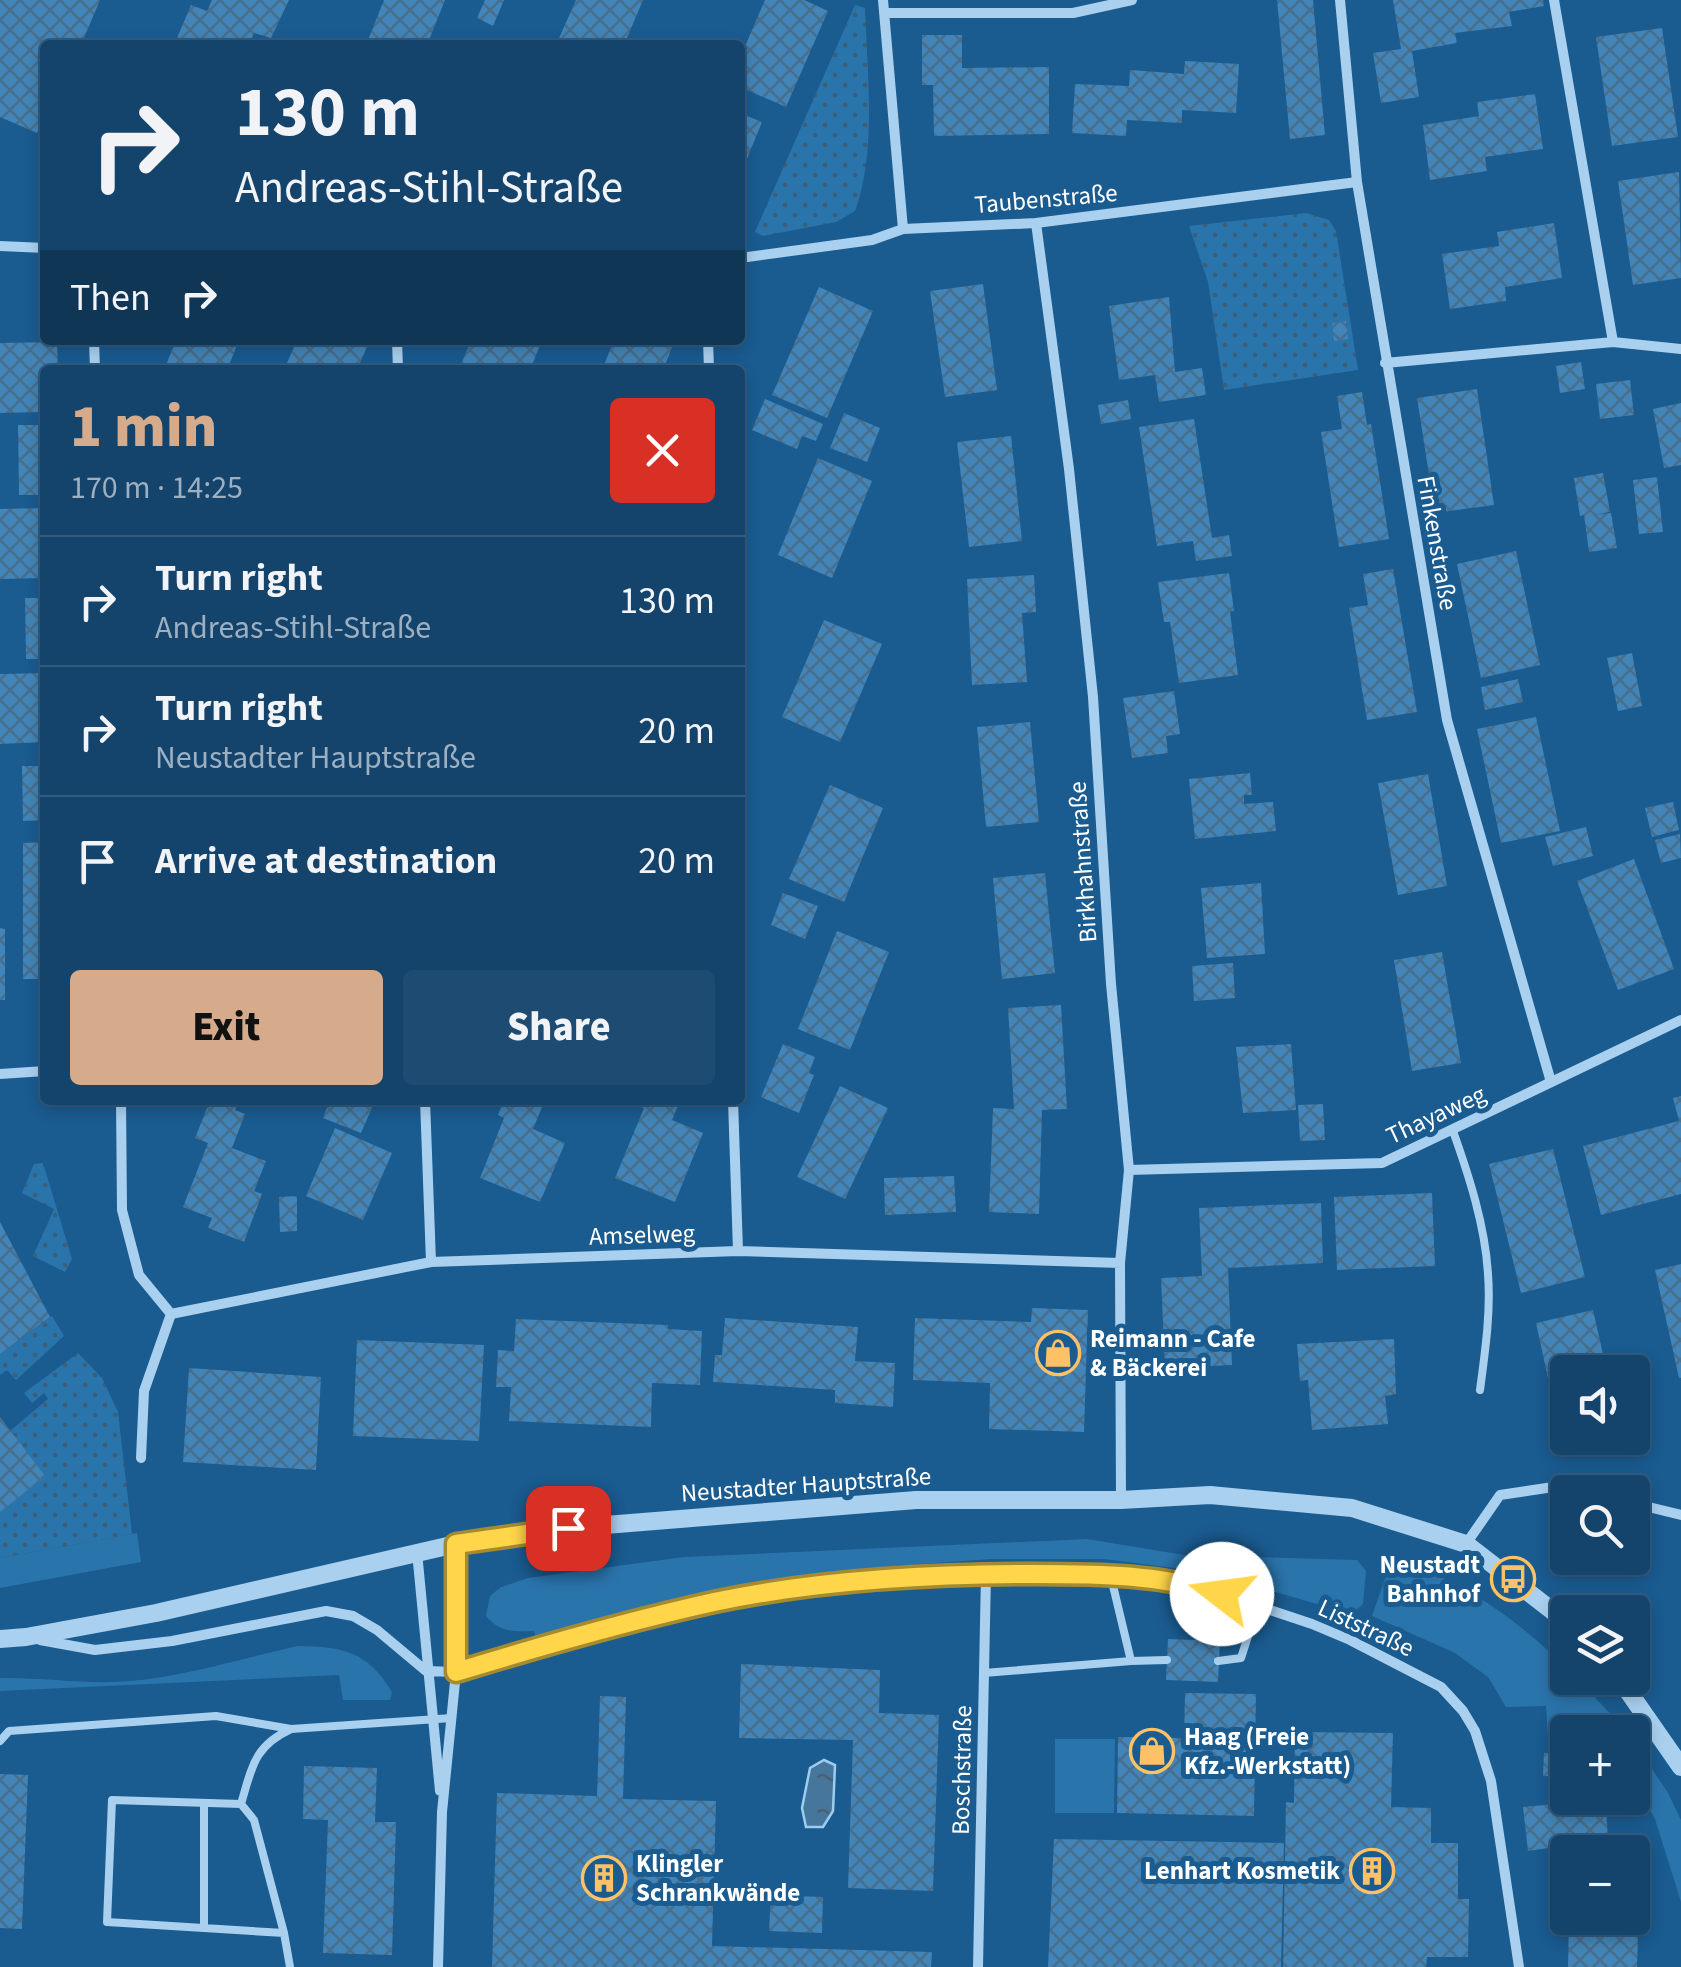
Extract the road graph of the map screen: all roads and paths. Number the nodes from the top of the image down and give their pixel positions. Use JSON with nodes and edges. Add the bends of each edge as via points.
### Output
{"nodes":[{"id":1,"x":883,"y":0,"type":"edge"},
{"id":2,"x":1132,"y":0,"type":"edge"},
{"id":3,"x":1340,"y":0,"type":"edge"},
{"id":4,"x":1554,"y":0,"type":"edge"},
{"id":5,"x":886,"y":13,"type":"junction"},
{"id":6,"x":1357,"y":182,"type":"junction"},
{"id":7,"x":1036,"y":223,"type":"junction"},
{"id":8,"x":903,"y":229,"type":"junction"},
{"id":9,"x":0,"y":246,"type":"edge"},
{"id":10,"x":40,"y":248,"type":"edge"},
{"id":11,"x":745,"y":257,"type":"edge"},
{"id":12,"x":1613,"y":342,"type":"junction"},
{"id":13,"x":1681,"y":349,"type":"edge"},
{"id":14,"x":1386,"y":363,"type":"junction"},
{"id":15,"x":1681,"y":1020,"type":"edge"},
{"id":16,"x":40,"y":1071,"type":"edge"},
{"id":17,"x":0,"y":1074,"type":"edge"},
{"id":18,"x":1552,"y":1082,"type":"junction"},
{"id":19,"x":121,"y":1105,"type":"edge"},
{"id":20,"x":425,"y":1105,"type":"edge"},
{"id":21,"x":733,"y":1105,"type":"edge"},
{"id":22,"x":1453,"y":1131,"type":"junction"},
{"id":23,"x":1129,"y":1170,"type":"junction"},
{"id":24,"x":738,"y":1251,"type":"junction"},
{"id":25,"x":430,"y":1262,"type":"junction"},
{"id":26,"x":1120,"y":1262,"type":"junction"},
{"id":27,"x":171,"y":1314,"type":"junction"},
{"id":28,"x":1480,"y":1390,"type":"dead end"},
{"id":29,"x":141,"y":1458,"type":"dead end"},
{"id":30,"x":1550,"y":1488,"type":"edge"},
{"id":31,"x":1121,"y":1500,"type":"junction"},
{"id":32,"x":1650,"y":1508,"type":"edge"},
{"id":33,"x":1681,"y":1515,"type":"edge"},
{"id":34,"x":456,"y":1544,"type":"junction"},
{"id":35,"x":1466,"y":1544,"type":"junction"},
{"id":36,"x":417,"y":1552,"type":"junction"},
{"id":37,"x":1110,"y":1573,"type":"junction"},
{"id":38,"x":986,"y":1574,"type":"junction"},
{"id":39,"x":1258,"y":1605,"type":"junction"},
{"id":40,"x":1550,"y":1608,"type":"edge"},
{"id":41,"x":26,"y":1637,"type":"junction"},
{"id":42,"x":0,"y":1639,"type":"edge"},
{"id":43,"x":1167,"y":1660,"type":"dead end"},
{"id":44,"x":1132,"y":1661,"type":"junction"},
{"id":45,"x":1218,"y":1661,"type":"dead end"},
{"id":46,"x":426,"y":1671,"type":"junction"},
{"id":47,"x":456,"y":1672,"type":"junction"},
{"id":48,"x":984,"y":1673,"type":"junction"},
{"id":49,"x":1631,"y":1695,"type":"edge"},
{"id":50,"x":452,"y":1718,"type":"junction"},
{"id":51,"x":431,"y":1719,"type":"junction"},
{"id":52,"x":291,"y":1729,"type":"junction"},
{"id":53,"x":0,"y":1742,"type":"edge"},
{"id":54,"x":1681,"y":1767,"type":"edge"},
{"id":55,"x":204,"y":1803,"type":"junction"},
{"id":56,"x":242,"y":1804,"type":"junction"},
{"id":57,"x":442,"y":1812,"type":"junction"},
{"id":58,"x":204,"y":1928,"type":"junction"},
{"id":59,"x":284,"y":1933,"type":"junction"},
{"id":60,"x":290,"y":1967,"type":"edge"},
{"id":61,"x":438,"y":1967,"type":"edge"},
{"id":62,"x":978,"y":1967,"type":"edge"},
{"id":63,"x":1520,"y":1967,"type":"edge"}],
"edges":[{"from":1,"to":5,"type":"street"},
{"from":2,"to":5,"type":"street","via":[[1073,13]]},
{"from":3,"to":6,"type":"street","name":"Finkenstraße"},
{"from":4,"to":12,"type":"street"},
{"from":5,"to":8,"type":"street"},
{"from":6,"to":7,"type":"street","name":"Taubenstraße"},
{"from":6,"to":14,"type":"street","name":"Finkenstraße"},
{"from":7,"to":8,"type":"street","name":"Taubenstraße"},
{"from":7,"to":23,"type":"street","name":"Birkhahnstraße","via":[[1093,696]]},
{"from":8,"to":11,"type":"street","name":"Taubenstraße","via":[[872,240]]},
{"from":9,"to":10,"type":"street"},
{"from":12,"to":13,"type":"street"},
{"from":12,"to":14,"type":"street"},
{"from":14,"to":18,"type":"street","name":"Finkenstraße","via":[[1448,720]]},
{"from":15,"to":18,"type":"street","name":"Thayaweg"},
{"from":16,"to":17,"type":"street"},
{"from":18,"to":22,"type":"street","name":"Thayaweg"},
{"from":19,"to":27,"type":"street","via":[[122,1210],[139,1276]]},
{"from":20,"to":25,"type":"street"},
{"from":21,"to":24,"type":"street"},
{"from":22,"to":23,"type":"street","name":"Thayaweg","via":[[1382,1162]]},
{"from":22,"to":28,"type":"lane","via":[[1471,1182],[1488,1273]]},
{"from":23,"to":26,"type":"street","name":"Birkhahnstraße"},
{"from":24,"to":25,"type":"street","name":"Amselweg"},
{"from":24,"to":26,"type":"street","name":"Amselweg"},
{"from":25,"to":27,"type":"street","name":"Amselweg"},
{"from":26,"to":31,"type":"street","name":"Birkhahnstraße"},
{"from":27,"to":29,"type":"street","via":[[144,1391]]},
{"from":30,"to":35,"type":"street","via":[[1500,1495]]},
{"from":31,"to":34,"type":"street","name":"Neustadter Hauptstraße","via":[[916,1500],[568,1528]]},
{"from":31,"to":35,"type":"street","name":"Neustadter Hauptstraße","via":[[1210,1495],[1352,1508]]},
{"from":32,"to":33,"type":"street"},
{"from":34,"to":36,"type":"street","name":"Neustadter Hauptstraße"},
{"from":34,"to":47,"type":"street"},
{"from":35,"to":40,"type":"street","name":"Neustadter Hauptstraße"},
{"from":36,"to":41,"type":"street","name":"Neustadter Hauptstraße"},
{"from":36,"to":46,"type":"street"},
{"from":37,"to":38,"type":"street","name":"Liststraße"},
{"from":37,"to":39,"type":"street","name":"Liststraße","via":[[1186,1582]]},
{"from":37,"to":44,"type":"lane"},
{"from":38,"to":47,"type":"street","name":"Liststraße","via":[[850,1582],[716,1602]]},
{"from":38,"to":48,"type":"street","name":"Boschstraße"},
{"from":39,"to":45,"type":"lane","via":[[1240,1658]]},
{"from":39,"to":63,"type":"street","name":"Liststraße","via":[[1325,1629],[1441,1687],[1462,1711],[1491,1781]]},
{"from":41,"to":42,"type":"street","name":"Neustadter Hauptstraße"},
{"from":41,"to":46,"type":"street","name":"Neustadter Hauptstraße","via":[[94,1650],[326,1611],[377,1630]]},
{"from":43,"to":44,"type":"lane"},
{"from":44,"to":48,"type":"lane"},
{"from":46,"to":47,"type":"street","name":"Liststraße"},
{"from":46,"to":51,"type":"street"},
{"from":47,"to":50,"type":"street"},
{"from":48,"to":62,"type":"street","name":"Boschstraße"},
{"from":49,"to":54,"type":"street"},
{"from":50,"to":51,"type":"lane"},
{"from":50,"to":57,"type":"street"},
{"from":51,"to":52,"type":"lane"},
{"from":51,"to":57,"type":"street"},
{"from":52,"to":53,"type":"lane","via":[[216,1716],[9,1730]]},
{"from":52,"to":56,"type":"lane","via":[[270,1739],[254,1759]]},
{"from":55,"to":56,"type":"lane"},
{"from":55,"to":58,"type":"lane"},
{"from":55,"to":58,"type":"lane","via":[[112,1800],[107,1922]]},
{"from":56,"to":59,"type":"lane","via":[[254,1820]]},
{"from":57,"to":61,"type":"street"},
{"from":58,"to":59,"type":"lane"},
{"from":59,"to":60,"type":"lane"}]}
